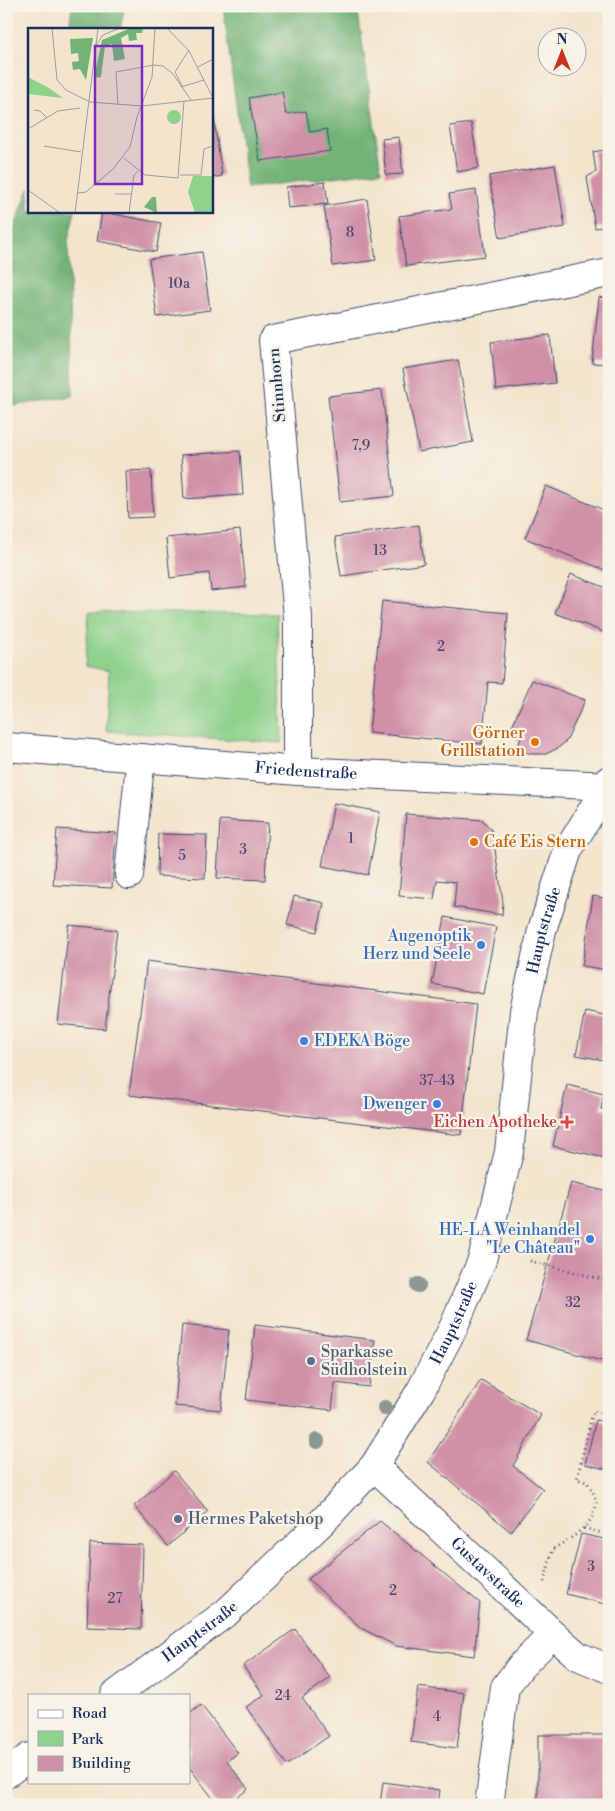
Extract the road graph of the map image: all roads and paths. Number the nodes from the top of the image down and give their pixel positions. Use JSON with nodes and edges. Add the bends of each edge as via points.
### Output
{"nodes":[{"id":1,"x":609,"y":273,"type":"edge"},
{"id":2,"x":6,"y":747,"type":"edge"},
{"id":3,"x":142,"y":758,"type":"junction"},
{"id":4,"x":298,"y":771,"type":"junction"},
{"id":5,"x":608,"y":784,"type":"edge"},
{"id":6,"x":129,"y":875,"type":"dead end"},
{"id":7,"x":530,"y":1261,"type":"dead end"},
{"id":8,"x":609,"y":1281,"type":"edge"},
{"id":9,"x":609,"y":1415,"type":"edge"},
{"id":10,"x":374,"y":1466,"type":"junction"},
{"id":11,"x":584,"y":1528,"type":"junction"},
{"id":12,"x":609,"y":1535,"type":"edge"},
{"id":13,"x":543,"y":1625,"type":"junction"},
{"id":14,"x":609,"y":1669,"type":"edge"},
{"id":15,"x":117,"y":1694,"type":"edge"},
{"id":16,"x":28,"y":1758,"type":"edge"},
{"id":17,"x":6,"y":1774,"type":"edge"},
{"id":18,"x":489,"y":1805,"type":"edge"}],
"edges":[{"from":1,"to":4,"type":"street","name":"Stinnhorn","via":[[273,340],[298,617]]},
{"from":2,"to":3,"type":"street","name":"Friedenstraße"},
{"from":3,"to":4,"type":"street","name":"Friedenstraße"},
{"from":3,"to":6,"type":"street"},
{"from":4,"to":5,"type":"street","name":"Friedenstraße"},
{"from":5,"to":10,"type":"street","name":"Hauptstraße","via":[[568,850],[542,930],[524,1011],[509,1152],[482,1260],[454,1326],[421,1390]]},
{"from":7,"to":8,"type":"path"},
{"from":9,"to":11,"type":"path","via":[[593,1411],[577,1479],[587,1482],[596,1499],[592,1517]]},
{"from":10,"to":13,"type":"street","name":"Gustavstraße"},
{"from":10,"to":15,"type":"street","name":"Hauptstraße","via":[[324,1520],[227,1612]]},
{"from":11,"to":12,"type":"path"},
{"from":11,"to":13,"type":"path","via":[[553,1549]]},
{"from":13,"to":14,"type":"street","name":"Gustavstraße","via":[[578,1656]]},
{"from":13,"to":18,"type":"street","via":[[521,1666],[505,1687]]},
{"from":16,"to":17,"type":"street"}]}
